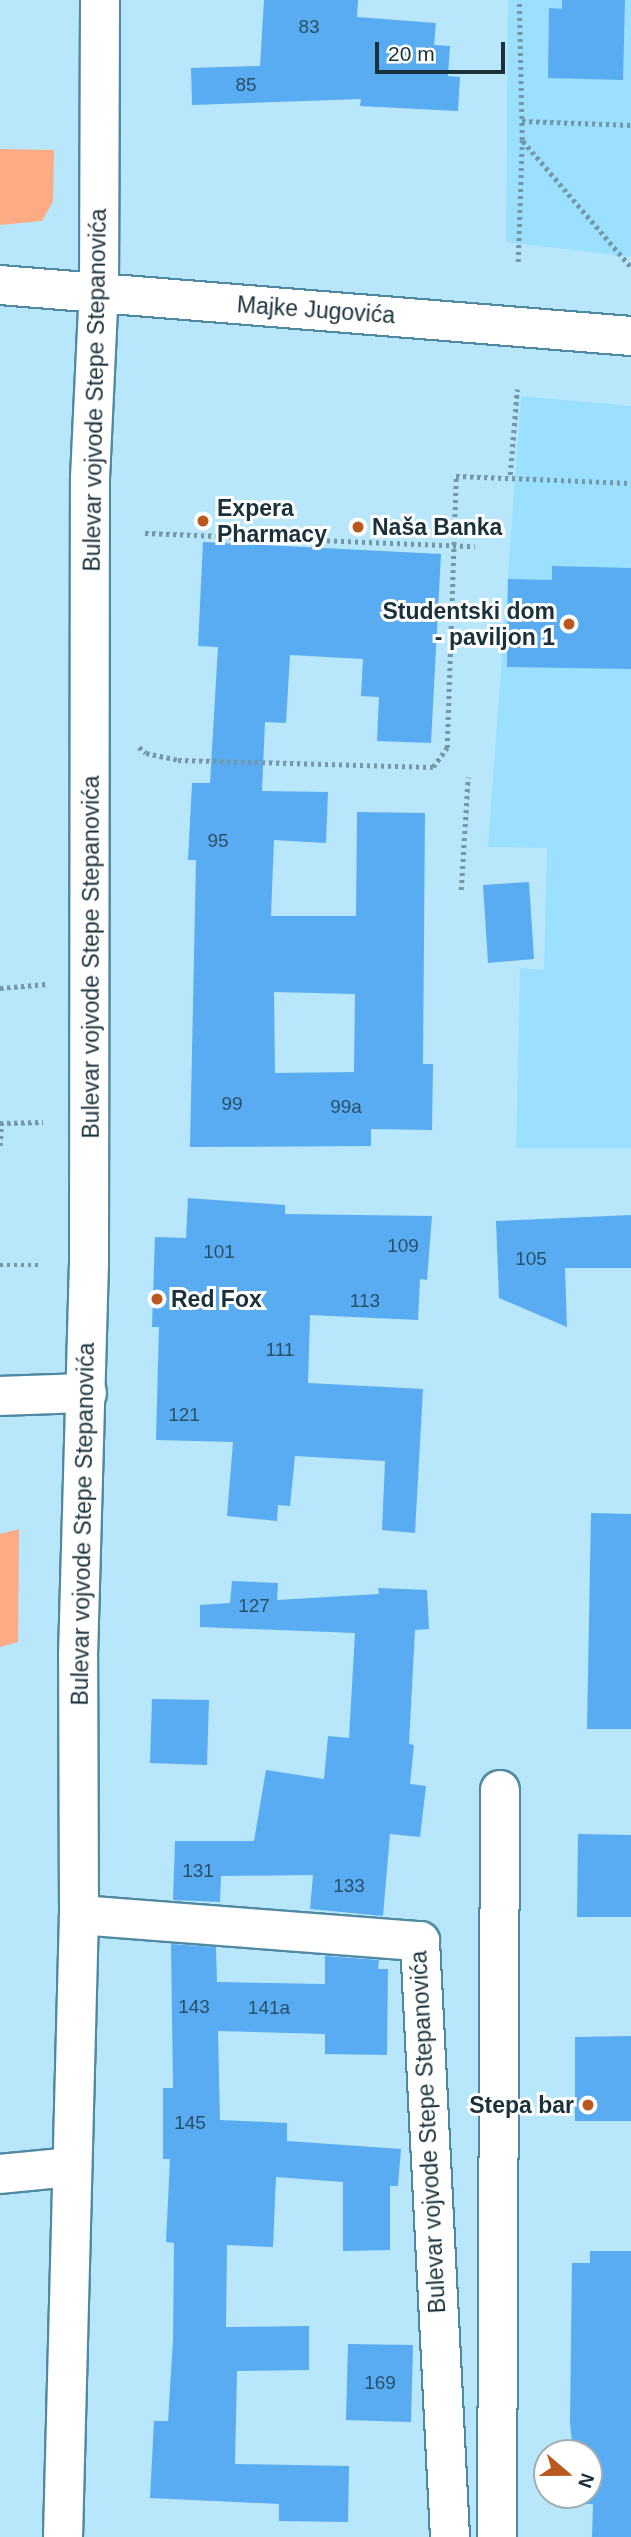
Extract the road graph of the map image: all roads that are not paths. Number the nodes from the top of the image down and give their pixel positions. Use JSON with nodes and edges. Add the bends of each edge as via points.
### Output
{"nodes":[{"id":1,"x":100,"y":0,"type":"edge"},
{"id":2,"x":0,"y":285,"type":"edge"},
{"id":3,"x":99,"y":290,"type":"junction"},
{"id":4,"x":631,"y":336,"type":"edge"},
{"id":5,"x":87,"y":1393,"type":"junction"},
{"id":6,"x":0,"y":1396,"type":"edge"},
{"id":7,"x":500,"y":1790,"type":"dead end"},
{"id":8,"x":79,"y":1915,"type":"junction"},
{"id":9,"x":72,"y":2167,"type":"junction"},
{"id":10,"x":0,"y":2174,"type":"edge"},
{"id":11,"x":63,"y":2537,"type":"edge"},
{"id":12,"x":450,"y":2537,"type":"edge"},
{"id":13,"x":497,"y":2537,"type":"edge"}],
"edges":[{"from":1,"to":3,"type":"street","name":"Bulevar vojvode Stepe Stepanovića"},
{"from":2,"to":3,"type":"street","name":"Majke Jugovića"},
{"from":3,"to":4,"type":"street","name":"Majke Jugovića"},
{"from":3,"to":5,"type":"street","name":"Bulevar vojvode Stepe Stepanovića","via":[[90,478]]},
{"from":5,"to":6,"type":"street"},
{"from":5,"to":8,"type":"street","name":"Bulevar vojvode Stepe Stepanovića","via":[[78,1657]]},
{"from":7,"to":13,"type":"street"},
{"from":8,"to":9,"type":"street","name":"Bulevar vojvode Stepe Stepanovića"},
{"from":8,"to":12,"type":"street","name":"Bulevar vojvode Stepe Stepanovića","via":[[419,1941]]},
{"from":9,"to":10,"type":"street"},
{"from":9,"to":11,"type":"street","name":"Bulevar vojvode Stepe Stepanovića"}]}
